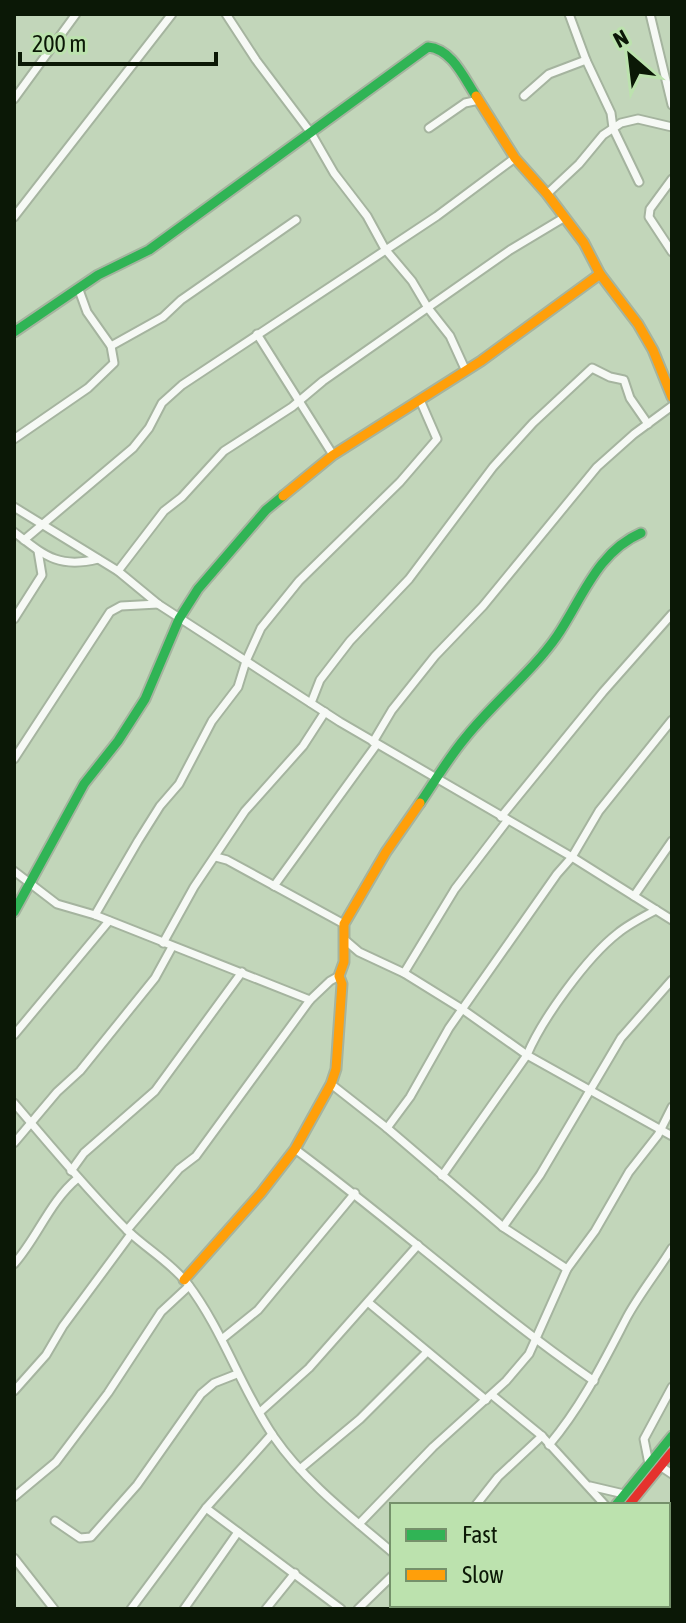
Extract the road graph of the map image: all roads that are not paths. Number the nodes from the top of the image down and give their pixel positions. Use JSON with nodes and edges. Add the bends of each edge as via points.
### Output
{"nodes":[{"id":1,"x":76,"y":14,"type":"edge"},
{"id":2,"x":172,"y":14,"type":"edge"},
{"id":3,"x":226,"y":14,"type":"edge"},
{"id":4,"x":569,"y":14,"type":"edge"},
{"id":5,"x":650,"y":14,"type":"edge"},
{"id":6,"x":586,"y":60,"type":"junction"},
{"id":7,"x":524,"y":96,"type":"dead end"},
{"id":8,"x":14,"y":99,"type":"edge"},
{"id":9,"x":479,"y":100,"type":"junction"},
{"id":10,"x":672,"y":105,"type":"edge"},
{"id":11,"x":611,"y":113,"type":"junction"},
{"id":12,"x":631,"y":119,"type":"junction"},
{"id":13,"x":672,"y":127,"type":"edge"},
{"id":14,"x":429,"y":128,"type":"dead end"},
{"id":15,"x":613,"y":128,"type":"junction"},
{"id":16,"x":311,"y":133,"type":"junction"},
{"id":17,"x":515,"y":158,"type":"junction"},
{"id":18,"x":672,"y":179,"type":"edge"},
{"id":19,"x":639,"y":182,"type":"dead end"},
{"id":20,"x":547,"y":194,"type":"junction"},
{"id":21,"x":14,"y":217,"type":"edge"},
{"id":22,"x":565,"y":217,"type":"junction"},
{"id":23,"x":296,"y":220,"type":"dead end"},
{"id":24,"x":385,"y":249,"type":"junction"},
{"id":25,"x":672,"y":252,"type":"edge"},
{"id":26,"x":600,"y":274,"type":"junction"},
{"id":27,"x":79,"y":290,"type":"junction"},
{"id":28,"x":428,"y":308,"type":"junction"},
{"id":29,"x":14,"y":332,"type":"edge"},
{"id":30,"x":257,"y":334,"type":"junction"},
{"id":31,"x":111,"y":346,"type":"junction"},
{"id":32,"x":465,"y":369,"type":"junction"},
{"id":33,"x":672,"y":397,"type":"edge"},
{"id":34,"x":300,"y":400,"type":"junction"},
{"id":35,"x":420,"y":400,"type":"junction"},
{"id":36,"x":672,"y":406,"type":"edge"},
{"id":37,"x":648,"y":424,"type":"junction"},
{"id":38,"x":14,"y":439,"type":"edge"},
{"id":39,"x":333,"y":455,"type":"junction"},
{"id":40,"x":14,"y":507,"type":"edge"},
{"id":41,"x":42,"y":524,"type":"junction"},
{"id":42,"x":14,"y":532,"type":"edge"},
{"id":43,"x":641,"y":533,"type":"dead end"},
{"id":44,"x":24,"y":540,"type":"junction"},
{"id":45,"x":38,"y":551,"type":"junction"},
{"id":46,"x":98,"y":559,"type":"junction"},
{"id":47,"x":118,"y":571,"type":"junction"},
{"id":48,"x":158,"y":604,"type":"junction"},
{"id":49,"x":672,"y":614,"type":"edge"},
{"id":50,"x":14,"y":619,"type":"edge"},
{"id":51,"x":179,"y":619,"type":"junction"},
{"id":52,"x":246,"y":661,"type":"junction"},
{"id":53,"x":311,"y":703,"type":"junction"},
{"id":54,"x":325,"y":712,"type":"junction"},
{"id":55,"x":672,"y":720,"type":"edge"},
{"id":56,"x":375,"y":743,"type":"junction"},
{"id":57,"x":14,"y":759,"type":"edge"},
{"id":58,"x":436,"y":779,"type":"junction"},
{"id":59,"x":504,"y":819,"type":"junction"},
{"id":60,"x":672,"y":841,"type":"edge"},
{"id":61,"x":216,"y":857,"type":"junction"},
{"id":62,"x":572,"y":857,"type":"junction"},
{"id":63,"x":14,"y":871,"type":"edge"},
{"id":64,"x":30,"y":884,"type":"junction"},
{"id":65,"x":274,"y":886,"type":"junction"},
{"id":66,"x":634,"y":896,"type":"junction"},
{"id":67,"x":656,"y":910,"type":"junction"},
{"id":68,"x":14,"y":912,"type":"edge"},
{"id":69,"x":95,"y":915,"type":"junction"},
{"id":70,"x":672,"y":920,"type":"edge"},
{"id":71,"x":109,"y":921,"type":"junction"},
{"id":72,"x":344,"y":924,"type":"junction"},
{"id":73,"x":345,"y":940,"type":"junction"},
{"id":74,"x":163,"y":943,"type":"junction"},
{"id":75,"x":172,"y":947,"type":"junction"},
{"id":76,"x":359,"y":952,"type":"junction"},
{"id":77,"x":344,"y":962,"type":"junction"},
{"id":78,"x":242,"y":972,"type":"junction"},
{"id":79,"x":404,"y":973,"type":"junction"},
{"id":80,"x":339,"y":976,"type":"junction"},
{"id":81,"x":672,"y":980,"type":"edge"},
{"id":82,"x":310,"y":1000,"type":"junction"},
{"id":83,"x":462,"y":1009,"type":"junction"},
{"id":84,"x":14,"y":1035,"type":"edge"},
{"id":85,"x":527,"y":1055,"type":"junction"},
{"id":86,"x":331,"y":1084,"type":"junction"},
{"id":87,"x":589,"y":1090,"type":"junction"},
{"id":88,"x":14,"y":1103,"type":"edge"},
{"id":89,"x":672,"y":1107,"type":"edge"},
{"id":90,"x":32,"y":1124,"type":"junction"},
{"id":91,"x":387,"y":1128,"type":"junction"},
{"id":92,"x":660,"y":1129,"type":"junction"},
{"id":93,"x":672,"y":1136,"type":"edge"},
{"id":94,"x":14,"y":1143,"type":"edge"},
{"id":95,"x":295,"y":1149,"type":"junction"},
{"id":96,"x":71,"y":1171,"type":"junction"},
{"id":97,"x":442,"y":1176,"type":"junction"},
{"id":98,"x":78,"y":1178,"type":"junction"},
{"id":99,"x":355,"y":1193,"type":"junction"},
{"id":100,"x":503,"y":1227,"type":"junction"},
{"id":101,"x":129,"y":1232,"type":"junction"},
{"id":102,"x":418,"y":1245,"type":"junction"},
{"id":103,"x":672,"y":1248,"type":"edge"},
{"id":104,"x":14,"y":1264,"type":"edge"},
{"id":105,"x":567,"y":1269,"type":"junction"},
{"id":106,"x":186,"y":1283,"type":"junction"},
{"id":107,"x":369,"y":1303,"type":"junction"},
{"id":108,"x":222,"y":1339,"type":"junction"},
{"id":109,"x":536,"y":1341,"type":"junction"},
{"id":110,"x":427,"y":1352,"type":"junction"},
{"id":111,"x":237,"y":1374,"type":"junction"},
{"id":112,"x":594,"y":1381,"type":"junction"},
{"id":113,"x":672,"y":1387,"type":"edge"},
{"id":114,"x":14,"y":1391,"type":"edge"},
{"id":115,"x":489,"y":1398,"type":"junction"},
{"id":116,"x":260,"y":1412,"type":"junction"},
{"id":117,"x":272,"y":1434,"type":"junction"},
{"id":118,"x":542,"y":1436,"type":"junction"},
{"id":119,"x":672,"y":1436,"type":"edge"},
{"id":120,"x":549,"y":1445,"type":"junction"},
{"id":121,"x":672,"y":1452,"type":"edge"},
{"id":122,"x":649,"y":1464,"type":"junction"},
{"id":123,"x":660,"y":1466,"type":"junction"},
{"id":124,"x":300,"y":1469,"type":"junction"},
{"id":125,"x":672,"y":1474,"type":"edge"},
{"id":126,"x":590,"y":1486,"type":"junction"},
{"id":127,"x":624,"y":1494,"type":"junction"},
{"id":128,"x":14,"y":1497,"type":"edge"},
{"id":129,"x":478,"y":1503,"type":"edge"},
{"id":130,"x":603,"y":1503,"type":"edge"},
{"id":131,"x":617,"y":1503,"type":"edge"},
{"id":132,"x":631,"y":1503,"type":"edge"},
{"id":133,"x":206,"y":1508,"type":"junction"},
{"id":134,"x":55,"y":1521,"type":"dead end"},
{"id":135,"x":359,"y":1524,"type":"junction"},
{"id":136,"x":238,"y":1532,"type":"junction"},
{"id":137,"x":390,"y":1550,"type":"edge"},
{"id":138,"x":14,"y":1558,"type":"edge"},
{"id":139,"x":295,"y":1573,"type":"junction"},
{"id":140,"x":390,"y":1578,"type":"edge"},
{"id":141,"x":54,"y":1609,"type":"edge"},
{"id":142,"x":131,"y":1609,"type":"edge"},
{"id":143,"x":184,"y":1609,"type":"edge"},
{"id":144,"x":266,"y":1609,"type":"edge"},
{"id":145,"x":341,"y":1609,"type":"edge"},
{"id":146,"x":358,"y":1609,"type":"edge"}],
"edges":[{"from":1,"to":8,"type":"street"},
{"from":2,"to":21,"type":"street"},
{"from":3,"to":16,"type":"street"},
{"from":4,"to":6,"type":"street"},
{"from":5,"to":10,"type":"street"},
{"from":6,"to":7,"type":"street","via":[[549,74]]},
{"from":6,"to":11,"type":"street"},
{"from":9,"to":14,"type":"street","via":[[465,103]]},
{"from":9,"to":16,"type":"main road","via":[[454,62],[438,48],[428,47]]},
{"from":9,"to":17,"type":"main road"},
{"from":11,"to":12,"type":"street"},
{"from":11,"to":15,"type":"street"},
{"from":12,"to":13,"type":"street"},
{"from":12,"to":15,"type":"street"},
{"from":15,"to":19,"type":"street"},
{"from":15,"to":20,"type":"street"},
{"from":16,"to":24,"type":"street"},
{"from":16,"to":27,"type":"main road","via":[[149,250]]},
{"from":17,"to":20,"type":"main road"},
{"from":17,"to":24,"type":"street"},
{"from":18,"to":25,"type":"street","via":[[649,213]]},
{"from":20,"to":22,"type":"main road"},
{"from":22,"to":26,"type":"main road"},
{"from":22,"to":28,"type":"street"},
{"from":23,"to":31,"type":"street","via":[[163,317]]},
{"from":24,"to":28,"type":"street"},
{"from":24,"to":30,"type":"street"},
{"from":26,"to":32,"type":"main road"},
{"from":26,"to":33,"type":"main road","via":[[638,324]]},
{"from":27,"to":29,"type":"main road"},
{"from":27,"to":31,"type":"street"},
{"from":28,"to":32,"type":"street","via":[[450,336]]},
{"from":28,"to":34,"type":"street"},
{"from":30,"to":34,"type":"street"},
{"from":30,"to":41,"type":"street","via":[[171,394],[133,448]]},
{"from":31,"to":38,"type":"street","via":[[114,363],[109,371]]},
{"from":32,"to":35,"type":"main road"},
{"from":34,"to":39,"type":"street"},
{"from":34,"to":47,"type":"street","via":[[210,464],[164,511]]},
{"from":35,"to":39,"type":"main road"},
{"from":35,"to":52,"type":"street","via":[[437,439],[299,581],[261,628]]},
{"from":36,"to":37,"type":"street"},
{"from":37,"to":53,"type":"street","via":[[624,380],[592,368],[493,467],[404,586],[350,641],[320,680]]},
{"from":37,"to":56,"type":"street","via":[[612,452],[560,509],[392,710]]},
{"from":39,"to":51,"type":"main road","via":[[266,510]]},
{"from":40,"to":41,"type":"street"},
{"from":41,"to":44,"type":"street"},
{"from":41,"to":46,"type":"street"},
{"from":42,"to":44,"type":"street"},
{"from":43,"to":58,"type":"main road","via":[[614,550],[556,637],[485,713]]},
{"from":44,"to":45,"type":"street"},
{"from":45,"to":46,"type":"street","via":[[63,563]]},
{"from":45,"to":50,"type":"street","via":[[42,575]]},
{"from":46,"to":47,"type":"street"},
{"from":47,"to":48,"type":"street"},
{"from":48,"to":51,"type":"street"},
{"from":48,"to":57,"type":"street","via":[[121,606],[110,612]]},
{"from":49,"to":59,"type":"street"},
{"from":51,"to":52,"type":"street"},
{"from":51,"to":64,"type":"main road","via":[[145,699],[84,784]]},
{"from":52,"to":53,"type":"street"},
{"from":52,"to":69,"type":"street","via":[[238,687]]},
{"from":53,"to":54,"type":"street"},
{"from":54,"to":56,"type":"street"},
{"from":54,"to":61,"type":"street","via":[[303,746],[245,811]]},
{"from":55,"to":62,"type":"street","via":[[599,811]]},
{"from":56,"to":58,"type":"street"},
{"from":56,"to":65,"type":"street"},
{"from":58,"to":59,"type":"street"},
{"from":58,"to":72,"type":"main road"},
{"from":59,"to":62,"type":"street"},
{"from":59,"to":79,"type":"street"},
{"from":60,"to":66,"type":"street"},
{"from":61,"to":65,"type":"street"},
{"from":61,"to":74,"type":"street"},
{"from":62,"to":66,"type":"street"},
{"from":62,"to":83,"type":"street"},
{"from":63,"to":64,"type":"street"},
{"from":64,"to":68,"type":"main road"},
{"from":64,"to":69,"type":"street","via":[[57,904]]},
{"from":65,"to":72,"type":"street"},
{"from":66,"to":67,"type":"street"},
{"from":67,"to":70,"type":"street"},
{"from":67,"to":85,"type":"street","via":[[597,952],[573,980]]},
{"from":69,"to":71,"type":"street"},
{"from":71,"to":74,"type":"street"},
{"from":71,"to":84,"type":"street"},
{"from":72,"to":73,"type":"main road"},
{"from":73,"to":76,"type":"street"},
{"from":73,"to":77,"type":"main road"},
{"from":74,"to":75,"type":"street"},
{"from":75,"to":78,"type":"street"},
{"from":75,"to":90,"type":"street","via":[[155,978]]},
{"from":76,"to":77,"type":"street"},
{"from":76,"to":79,"type":"street"},
{"from":77,"to":80,"type":"main road"},
{"from":78,"to":82,"type":"street"},
{"from":78,"to":96,"type":"street","via":[[155,1091],[84,1153]]},
{"from":79,"to":83,"type":"street"},
{"from":80,"to":82,"type":"street"},
{"from":80,"to":86,"type":"main road"},
{"from":81,"to":87,"type":"street","via":[[632,1023]]},
{"from":82,"to":101,"type":"street","via":[[196,1156],[179,1169]]},
{"from":83,"to":85,"type":"street"},
{"from":83,"to":91,"type":"street"},
{"from":85,"to":87,"type":"street"},
{"from":85,"to":97,"type":"street"},
{"from":86,"to":91,"type":"street"},
{"from":86,"to":95,"type":"main road"},
{"from":87,"to":92,"type":"street"},
{"from":87,"to":100,"type":"street"},
{"from":88,"to":90,"type":"street"},
{"from":89,"to":92,"type":"street"},
{"from":90,"to":94,"type":"street"},
{"from":90,"to":96,"type":"street"},
{"from":91,"to":97,"type":"street"},
{"from":92,"to":93,"type":"street"},
{"from":92,"to":105,"type":"street"},
{"from":95,"to":99,"type":"street"},
{"from":95,"to":106,"type":"main road"},
{"from":96,"to":98,"type":"street"},
{"from":97,"to":100,"type":"street"},
{"from":98,"to":101,"type":"street"},
{"from":98,"to":104,"type":"street","via":[[52,1206]]},
{"from":99,"to":102,"type":"street"},
{"from":99,"to":108,"type":"street","via":[[258,1310]]},
{"from":100,"to":105,"type":"street"},
{"from":101,"to":106,"type":"street"},
{"from":101,"to":114,"type":"street","via":[[46,1355]]},
{"from":102,"to":107,"type":"street"},
{"from":102,"to":109,"type":"street"},
{"from":103,"to":112,"type":"street"},
{"from":105,"to":109,"type":"street"},
{"from":106,"to":108,"type":"street"},
{"from":106,"to":128,"type":"street","via":[[56,1462]]},
{"from":107,"to":110,"type":"street"},
{"from":107,"to":116,"type":"street"},
{"from":108,"to":111,"type":"street"},
{"from":109,"to":112,"type":"street"},
{"from":109,"to":115,"type":"street"},
{"from":110,"to":115,"type":"street"},
{"from":110,"to":124,"type":"street"},
{"from":111,"to":116,"type":"street"},
{"from":111,"to":134,"type":"street","via":[[201,1394],[137,1485],[91,1537],[80,1538]]},
{"from":112,"to":120,"type":"street"},
{"from":113,"to":122,"type":"street","via":[[644,1439]]},
{"from":115,"to":118,"type":"street"},
{"from":115,"to":135,"type":"street"},
{"from":116,"to":117,"type":"street"},
{"from":117,"to":124,"type":"street"},
{"from":117,"to":133,"type":"street"},
{"from":118,"to":120,"type":"street"},
{"from":118,"to":129,"type":"street"},
{"from":119,"to":122,"type":"main road"},
{"from":120,"to":126,"type":"street"},
{"from":121,"to":123,"type":"main road"},
{"from":122,"to":127,"type":"main road"},
{"from":123,"to":125,"type":"street"},
{"from":123,"to":132,"type":"main road"},
{"from":124,"to":135,"type":"street"},
{"from":126,"to":127,"type":"street"},
{"from":126,"to":130,"type":"street"},
{"from":127,"to":131,"type":"main road"},
{"from":133,"to":136,"type":"street"},
{"from":133,"to":142,"type":"street"},
{"from":135,"to":137,"type":"street"},
{"from":136,"to":139,"type":"street"},
{"from":136,"to":143,"type":"street"},
{"from":138,"to":141,"type":"street"},
{"from":139,"to":144,"type":"street"},
{"from":139,"to":145,"type":"street"},
{"from":140,"to":146,"type":"street"}]}
